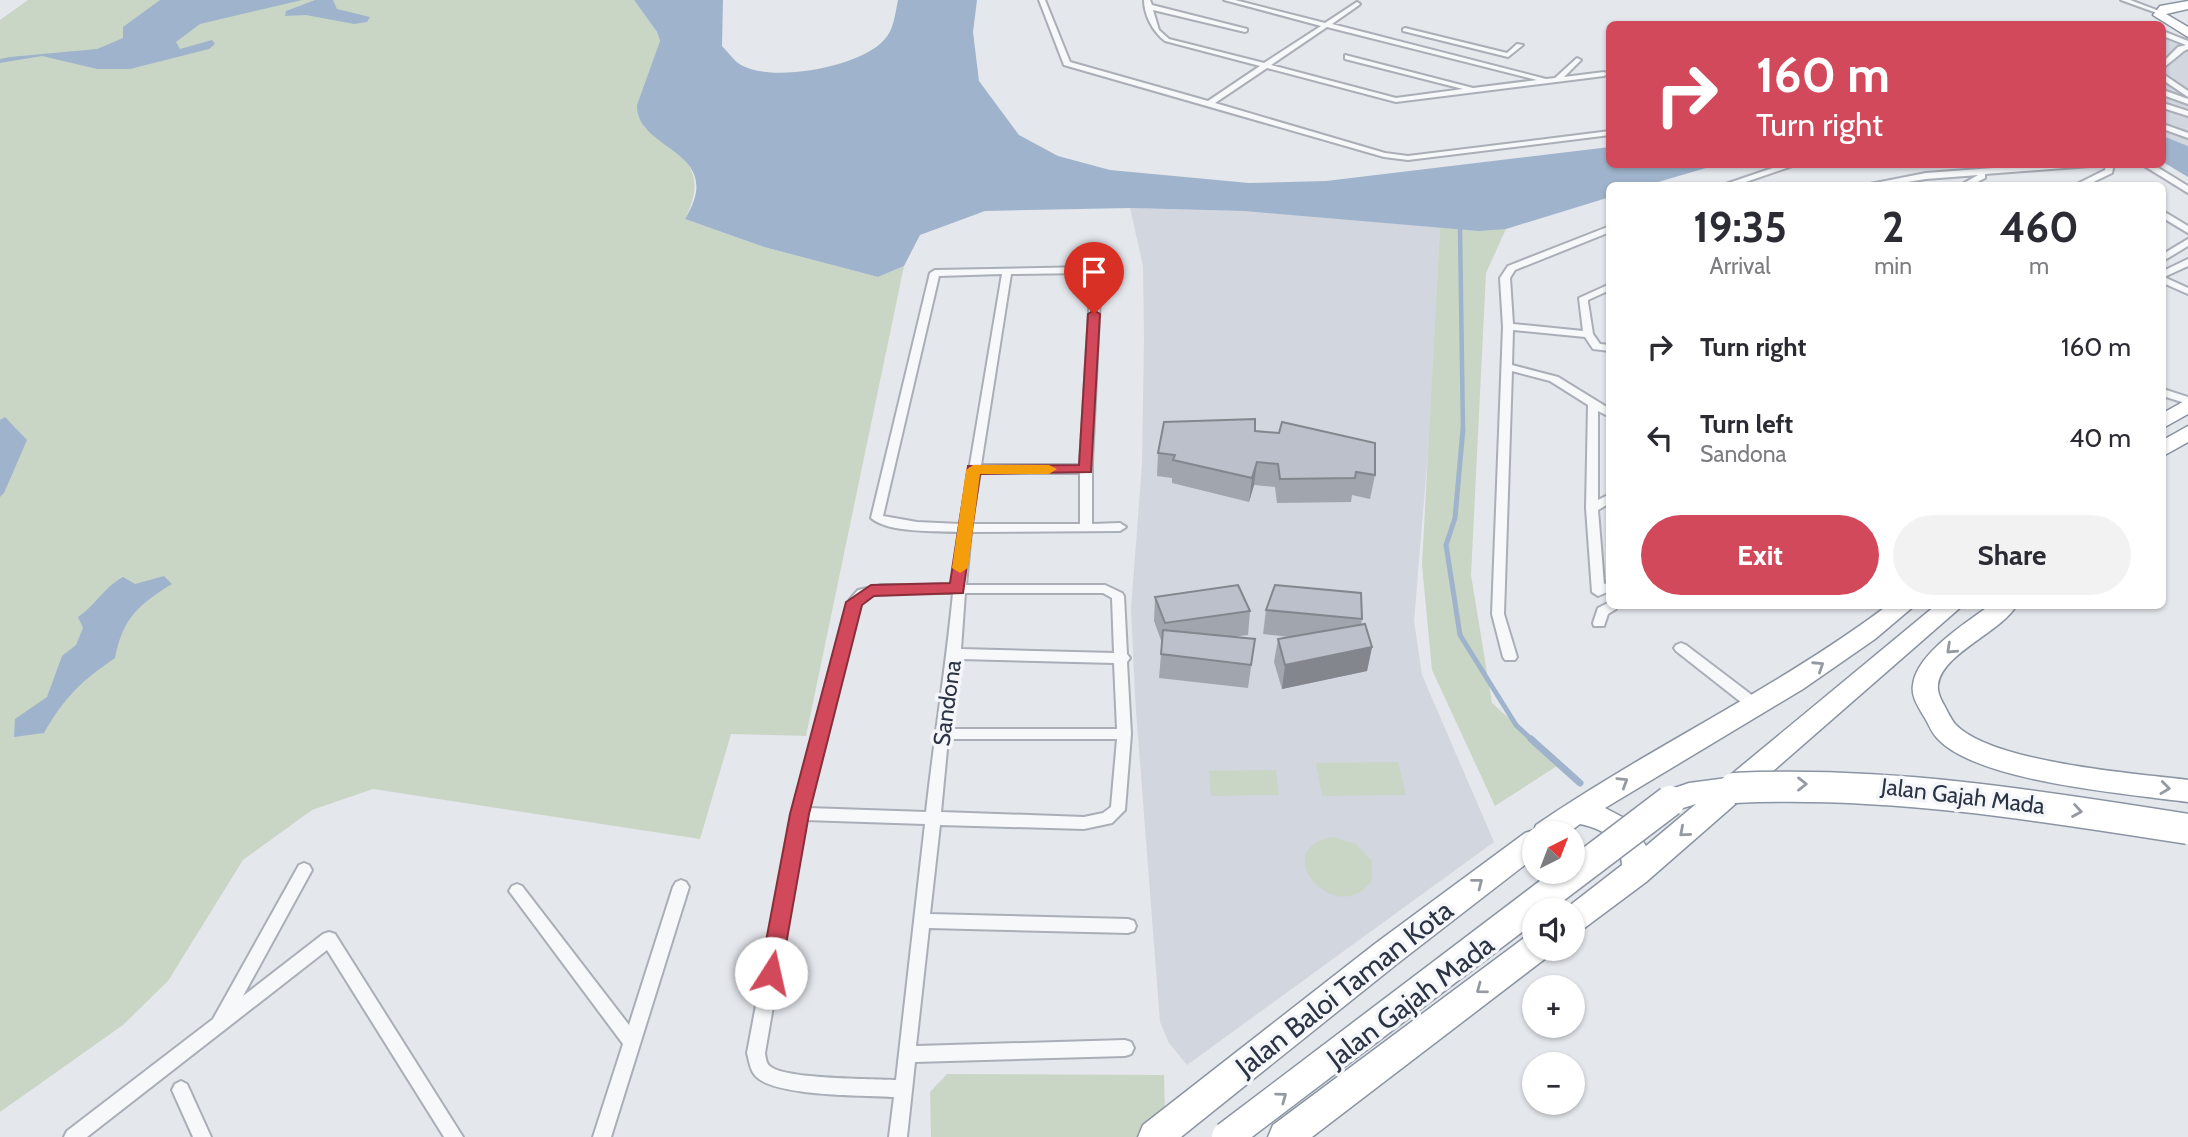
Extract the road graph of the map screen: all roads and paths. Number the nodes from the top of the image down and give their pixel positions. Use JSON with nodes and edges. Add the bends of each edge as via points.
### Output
{"nodes":[{"id":1,"x":1042,"y":0,"type":"edge"},
{"id":2,"x":1227,"y":0,"type":"edge"},
{"id":3,"x":2124,"y":0,"type":"edge"},
{"id":4,"x":1147,"y":3,"type":"edge"},
{"id":5,"x":1357,"y":4,"type":"dead end"},
{"id":6,"x":2163,"y":10,"type":"junction"},
{"id":7,"x":2188,"y":14,"type":"edge"},
{"id":8,"x":1416,"y":21,"type":"dead end"},
{"id":9,"x":2166,"y":21,"type":"edge"},
{"id":10,"x":2166,"y":21,"type":"edge"},
{"id":11,"x":1327,"y":24,"type":"junction"},
{"id":12,"x":1245,"y":30,"type":"dead end"},
{"id":13,"x":2188,"y":33,"type":"edge"},
{"id":14,"x":2166,"y":35,"type":"edge"},
{"id":15,"x":1458,"y":39,"type":"junction"},
{"id":16,"x":1519,"y":45,"type":"dead end"},
{"id":17,"x":2188,"y":46,"type":"edge"},
{"id":18,"x":1440,"y":53,"type":"junction"},
{"id":19,"x":1348,"y":57,"type":"dead end"},
{"id":20,"x":1577,"y":60,"type":"dead end"},
{"id":21,"x":2166,"y":63,"type":"edge"},
{"id":22,"x":1266,"y":65,"type":"junction"},
{"id":23,"x":1604,"y":74,"type":"dead end"},
{"id":24,"x":2166,"y":78,"type":"edge"},
{"id":25,"x":1558,"y":79,"type":"junction"},
{"id":26,"x":1549,"y":80,"type":"junction"},
{"id":27,"x":1474,"y":90,"type":"junction"},
{"id":28,"x":2166,"y":93,"type":"edge"},
{"id":29,"x":2188,"y":94,"type":"edge"},
{"id":30,"x":2188,"y":102,"type":"edge"},
{"id":31,"x":1209,"y":104,"type":"junction"},
{"id":32,"x":2166,"y":106,"type":"edge"},
{"id":33,"x":2188,"y":114,"type":"edge"},
{"id":34,"x":2166,"y":127,"type":"edge"},
{"id":35,"x":1606,"y":133,"type":"edge"},
{"id":36,"x":2188,"y":136,"type":"edge"},
{"id":37,"x":1781,"y":168,"type":"edge"},
{"id":38,"x":2045,"y":168,"type":"edge"},
{"id":39,"x":2109,"y":168,"type":"edge"},
{"id":40,"x":2152,"y":168,"type":"edge"},
{"id":41,"x":1988,"y":173,"type":"junction"},
{"id":42,"x":1737,"y":182,"type":"edge"},
{"id":43,"x":1889,"y":182,"type":"edge"},
{"id":44,"x":1971,"y":182,"type":"edge"},
{"id":45,"x":2086,"y":182,"type":"edge"},
{"id":46,"x":2188,"y":190,"type":"edge"},
{"id":47,"x":2166,"y":216,"type":"edge"},
{"id":48,"x":2188,"y":230,"type":"edge"},
{"id":49,"x":1606,"y":231,"type":"edge"},
{"id":50,"x":2188,"y":242,"type":"edge"},
{"id":51,"x":2166,"y":256,"type":"edge"},
{"id":52,"x":2188,"y":262,"type":"edge"},
{"id":53,"x":1007,"y":271,"type":"junction"},
{"id":54,"x":2166,"y":276,"type":"edge"},
{"id":55,"x":2166,"y":280,"type":"edge"},
{"id":56,"x":1606,"y":289,"type":"edge"},
{"id":57,"x":2188,"y":291,"type":"edge"},
{"id":58,"x":1508,"y":327,"type":"junction"},
{"id":59,"x":1588,"y":334,"type":"junction"},
{"id":60,"x":1606,"y":348,"type":"edge"},
{"id":61,"x":1506,"y":367,"type":"junction"},
{"id":62,"x":2166,"y":393,"type":"edge"},
{"id":63,"x":2188,"y":403,"type":"edge"},
{"id":64,"x":1593,"y":404,"type":"junction"},
{"id":65,"x":1606,"y":412,"type":"edge"},
{"id":66,"x":2166,"y":420,"type":"edge"},
{"id":67,"x":2188,"y":432,"type":"edge"},
{"id":68,"x":2166,"y":448,"type":"edge"},
{"id":69,"x":1086,"y":469,"type":"junction"},
{"id":70,"x":973,"y":470,"type":"junction"},
{"id":71,"x":1606,"y":500,"type":"edge"},
{"id":72,"x":1592,"y":508,"type":"junction"},
{"id":73,"x":965,"y":527,"type":"junction"},
{"id":74,"x":1120,"y":527,"type":"dead end"},
{"id":75,"x":1086,"y":528,"type":"junction"},
{"id":76,"x":1606,"y":588,"type":"edge"},
{"id":77,"x":957,"y":589,"type":"junction"},
{"id":78,"x":1606,"y":609,"type":"edge"},
{"id":79,"x":1898,"y":609,"type":"edge"},
{"id":80,"x":1946,"y":609,"type":"edge"},
{"id":81,"x":2000,"y":609,"type":"edge"},
{"id":82,"x":1599,"y":623,"type":"dead end"},
{"id":83,"x":1681,"y":649,"type":"dead end"},
{"id":84,"x":954,"y":654,"type":"junction"},
{"id":85,"x":1510,"y":657,"type":"dead end"},
{"id":86,"x":1123,"y":658,"type":"junction"},
{"id":87,"x":1756,"y":706,"type":"junction"},
{"id":88,"x":942,"y":733,"type":"junction"},
{"id":89,"x":1124,"y":734,"type":"junction"},
{"id":90,"x":1736,"y":788,"type":"joint"},
{"id":91,"x":2188,"y":791,"type":"edge"},
{"id":92,"x":1576,"y":812,"type":"junction"},
{"id":93,"x":799,"y":814,"type":"junction"},
{"id":94,"x":933,"y":820,"type":"junction"},
{"id":95,"x":1563,"y":821,"type":"edge"},
{"id":96,"x":2188,"y":829,"type":"edge"},
{"id":97,"x":1522,"y":851,"type":"edge"},
{"id":98,"x":304,"y":870,"type":"dead end"},
{"id":99,"x":1636,"y":873,"type":"junction"},
{"id":100,"x":681,"y":887,"type":"dead end"},
{"id":101,"x":517,"y":891,"type":"dead end"},
{"id":102,"x":1585,"y":911,"type":"edge"},
{"id":103,"x":921,"y":921,"type":"junction"},
{"id":104,"x":1128,"y":926,"type":"dead end"},
{"id":105,"x":1522,"y":958,"type":"edge"},
{"id":106,"x":217,"y":1026,"type":"junction"},
{"id":107,"x":632,"y":1043,"type":"junction"},
{"id":108,"x":1125,"y":1048,"type":"dead end"},
{"id":109,"x":908,"y":1054,"type":"junction"},
{"id":110,"x":904,"y":1089,"type":"junction"},
{"id":111,"x":181,"y":1090,"type":"dead end"},
{"id":112,"x":73,"y":1137,"type":"edge"},
{"id":113,"x":202,"y":1137,"type":"edge"},
{"id":114,"x":454,"y":1137,"type":"edge"},
{"id":115,"x":602,"y":1137,"type":"edge"},
{"id":116,"x":898,"y":1137,"type":"edge"},
{"id":117,"x":1155,"y":1137,"type":"edge"},
{"id":118,"x":1227,"y":1137,"type":"edge"},
{"id":119,"x":1285,"y":1137,"type":"edge"}],
"edges":[{"from":1,"to":31,"type":"street","via":[[1067,63]]},
{"from":2,"to":11,"type":"street"},
{"from":3,"to":6,"type":"street"},
{"from":4,"to":12,"type":"street"},
{"from":4,"to":22,"type":"street","via":[[1156,30],[1167,40]]},
{"from":5,"to":11,"type":"street"},
{"from":6,"to":7,"type":"highway"},
{"from":6,"to":10,"type":"highway"},
{"from":8,"to":15,"type":"street","via":[[1405,30]]},
{"from":9,"to":13,"type":"highway"},
{"from":11,"to":18,"type":"street"},
{"from":11,"to":22,"type":"street"},
{"from":14,"to":17,"type":"street"},
{"from":15,"to":16,"type":"street","via":[[1507,55]]},
{"from":15,"to":18,"type":"street"},
{"from":17,"to":21,"type":"street"},
{"from":18,"to":26,"type":"street"},
{"from":19,"to":27,"type":"street"},
{"from":20,"to":25,"type":"street"},
{"from":22,"to":27,"type":"street","via":[[1396,100]]},
{"from":22,"to":31,"type":"street"},
{"from":23,"to":25,"type":"street"},
{"from":24,"to":29,"type":"street"},
{"from":25,"to":26,"type":"street"},
{"from":26,"to":27,"type":"street"},
{"from":28,"to":30,"type":"street"},
{"from":31,"to":35,"type":"street","via":[[1408,158]]},
{"from":32,"to":33,"type":"street"},
{"from":34,"to":36,"type":"street"},
{"from":37,"to":42,"type":"street"},
{"from":38,"to":41,"type":"street"},
{"from":39,"to":45,"type":"street"},
{"from":40,"to":46,"type":"street"},
{"from":41,"to":43,"type":"street"},
{"from":41,"to":44,"type":"street"},
{"from":47,"to":48,"type":"street"},
{"from":49,"to":58,"type":"street","via":[[1508,271]]},
{"from":50,"to":51,"type":"street"},
{"from":52,"to":54,"type":"street"},
{"from":53,"to":69,"type":"street","via":[[1089,270],[1096,275]]},
{"from":53,"to":70,"type":"street","name":"Sandona"},
{"from":53,"to":73,"type":"street","via":[[940,271],[932,275],[877,513],[881,522],[890,524]]},
{"from":55,"to":57,"type":"street"},
{"from":56,"to":59,"type":"street","via":[[1583,300]]},
{"from":58,"to":59,"type":"street"},
{"from":58,"to":61,"type":"street"},
{"from":59,"to":60,"type":"street","via":[[1597,347]]},
{"from":61,"to":64,"type":"street","via":[[1542,374]]},
{"from":61,"to":85,"type":"street","via":[[1498,614]]},
{"from":62,"to":63,"type":"street"},
{"from":63,"to":66,"type":"highway"},
{"from":64,"to":65,"type":"street"},
{"from":64,"to":72,"type":"street"},
{"from":67,"to":68,"type":"highway"},
{"from":69,"to":70,"type":"street"},
{"from":69,"to":75,"type":"street"},
{"from":70,"to":73,"type":"street","name":"Sandona"},
{"from":71,"to":72,"type":"street"},
{"from":72,"to":76,"type":"street","via":[[1598,592]]},
{"from":73,"to":75,"type":"street"},
{"from":73,"to":77,"type":"street","name":"Sandona"},
{"from":74,"to":75,"type":"street"},
{"from":77,"to":84,"type":"street","name":"Sandona"},
{"from":77,"to":86,"type":"street","via":[[1114,591]]},
{"from":77,"to":93,"type":"street","via":[[882,589],[858,597]]},
{"from":78,"to":82,"type":"street"},
{"from":87,"to":79,"type":"highway","one_way":true},
{"from":80,"to":90,"type":"highway","via":[[1791,736]]},
{"from":81,"to":91,"type":"highway","one_way":true,"via":[[1932,669],[1925,685],[1927,699],[1946,731],[1994,758]]},
{"from":83,"to":87,"type":"street"},
{"from":84,"to":86,"type":"street"},
{"from":84,"to":88,"type":"street","name":"Sandona"},
{"from":86,"to":89,"type":"street"},
{"from":92,"to":87,"type":"highway","one_way":true},
{"from":88,"to":89,"type":"street"},
{"from":88,"to":94,"type":"street","name":"Sandona"},
{"from":89,"to":94,"type":"street","via":[[1118,810],[1107,819],[1084,823]]},
{"from":90,"to":99,"type":"highway","one_way":true},
{"from":92,"to":95,"type":"highway"},
{"from":92,"to":99,"type":"highway","via":[[1606,818],[1621,828],[1637,856]]},
{"from":93,"to":94,"type":"street"},
{"from":93,"to":110,"type":"street","via":[[756,1053],[760,1069],[793,1083]]},
{"from":94,"to":103,"type":"street","name":"Sandona"},
{"from":118,"to":96,"type":"highway","name":"Jalan Gajah Mada","one_way":true,"bridge":true,"via":[[1670,801],[1689,794],[1795,783],[1885,786]]},
{"from":117,"to":97,"type":"highway","name":"Jalan Baloi Taman Kota","one_way":true},
{"from":98,"to":106,"type":"street"},
{"from":99,"to":102,"type":"highway"},
{"from":100,"to":107,"type":"street"},
{"from":101,"to":107,"type":"street"},
{"from":103,"to":104,"type":"street"},
{"from":103,"to":109,"type":"street","name":"Sandona"},
{"from":105,"to":119,"type":"highway","name":"Jalan Gajah Mada","one_way":true},
{"from":106,"to":112,"type":"street"},
{"from":106,"to":114,"type":"street","via":[[329,939]]},
{"from":107,"to":115,"type":"street"},
{"from":108,"to":109,"type":"street"},
{"from":109,"to":110,"type":"street","name":"Sandona"},
{"from":110,"to":116,"type":"street","name":"Sandona"},
{"from":111,"to":113,"type":"street"}]}
